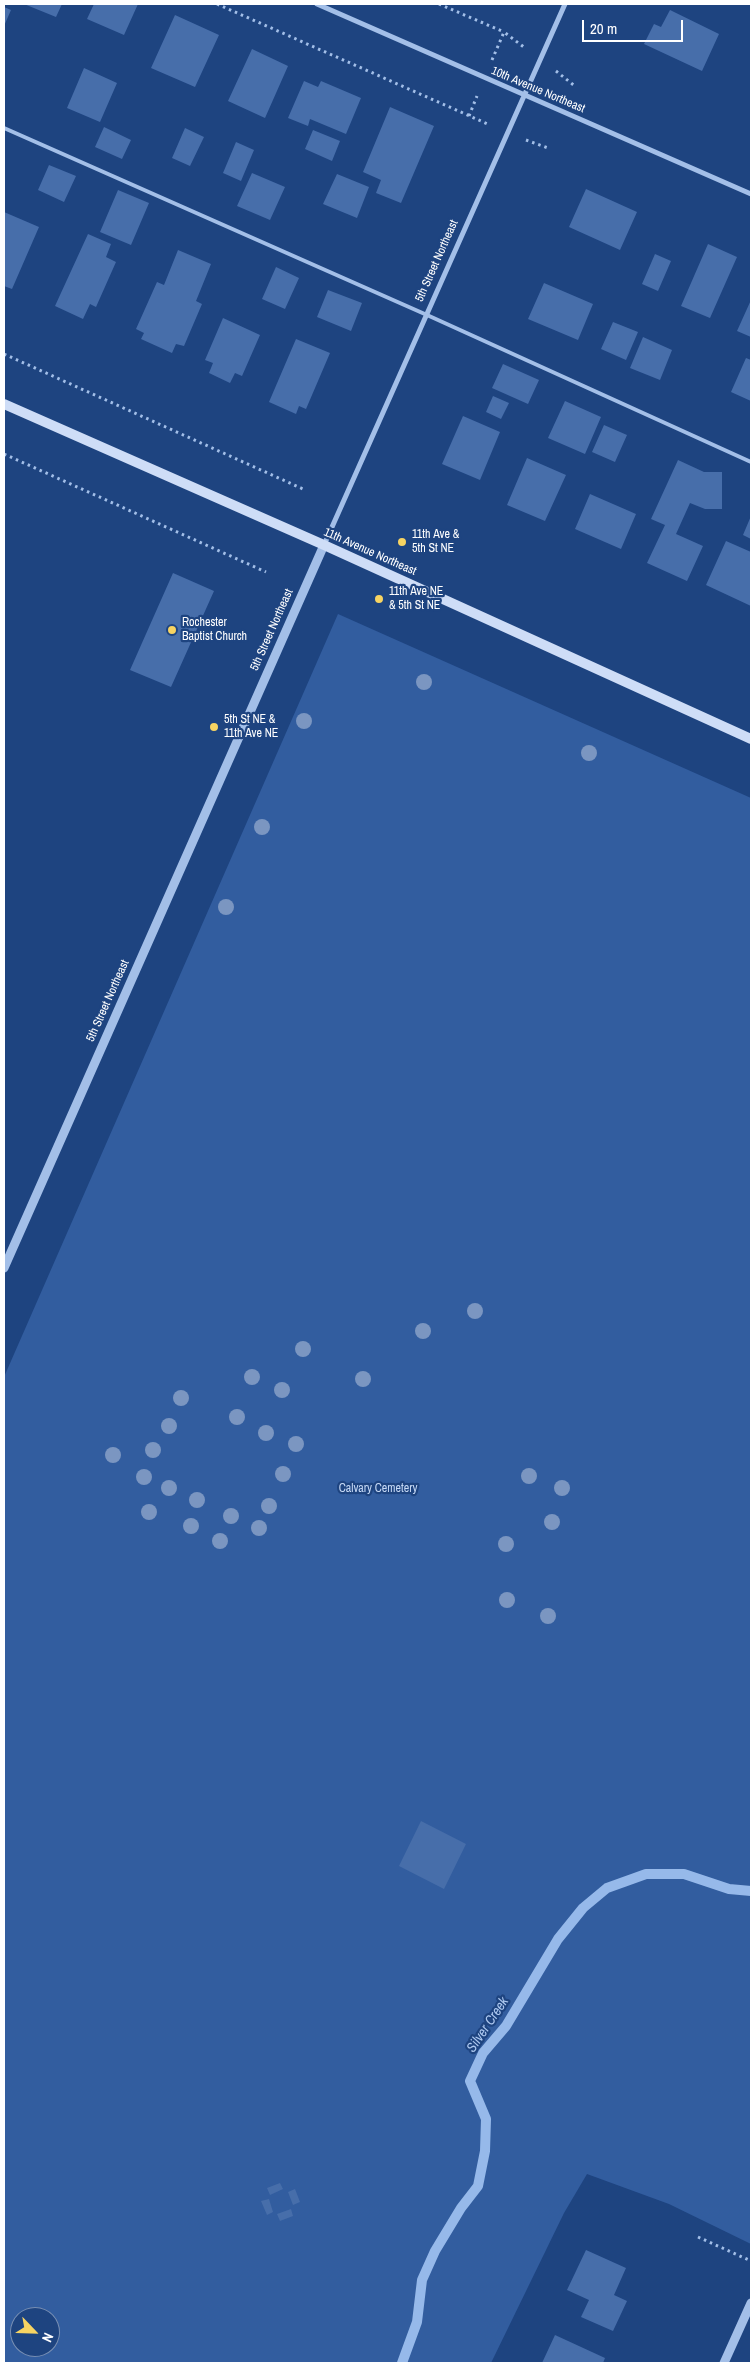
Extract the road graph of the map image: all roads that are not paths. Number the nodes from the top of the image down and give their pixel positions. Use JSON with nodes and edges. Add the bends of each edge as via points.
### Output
{"nodes":[{"id":1,"x":318,"y":4,"type":"edge"},
{"id":2,"x":565,"y":4,"type":"edge"},
{"id":3,"x":525,"y":95,"type":"junction"},
{"id":4,"x":4,"y":128,"type":"edge"},
{"id":5,"x":751,"y":194,"type":"edge"},
{"id":6,"x":427,"y":315,"type":"junction"},
{"id":7,"x":4,"y":404,"type":"edge"},
{"id":8,"x":751,"y":462,"type":"edge"},
{"id":9,"x":324,"y":545,"type":"junction"},
{"id":10,"x":751,"y":739,"type":"edge"},
{"id":11,"x":4,"y":1268,"type":"edge"},
{"id":12,"x":751,"y":2303,"type":"edge"},
{"id":13,"x":724,"y":2363,"type":"edge"}],
"edges":[{"from":1,"to":3,"type":"street","name":"10th Avenue Northeast"},
{"from":2,"to":3,"type":"street","name":"5th Street Northeast"},
{"from":3,"to":5,"type":"street","name":"10th Avenue Northeast"},
{"from":3,"to":6,"type":"street","name":"5th Street Northeast"},
{"from":4,"to":6,"type":"lane"},
{"from":6,"to":8,"type":"lane"},
{"from":6,"to":9,"type":"street","name":"5th Street Northeast"},
{"from":7,"to":9,"type":"main road","name":"11th Avenue Northeast"},
{"from":9,"to":10,"type":"main road","name":"11th Avenue Northeast"},
{"from":9,"to":11,"type":"street","name":"5th Street Northeast"},
{"from":12,"to":13,"type":"street"}]}
